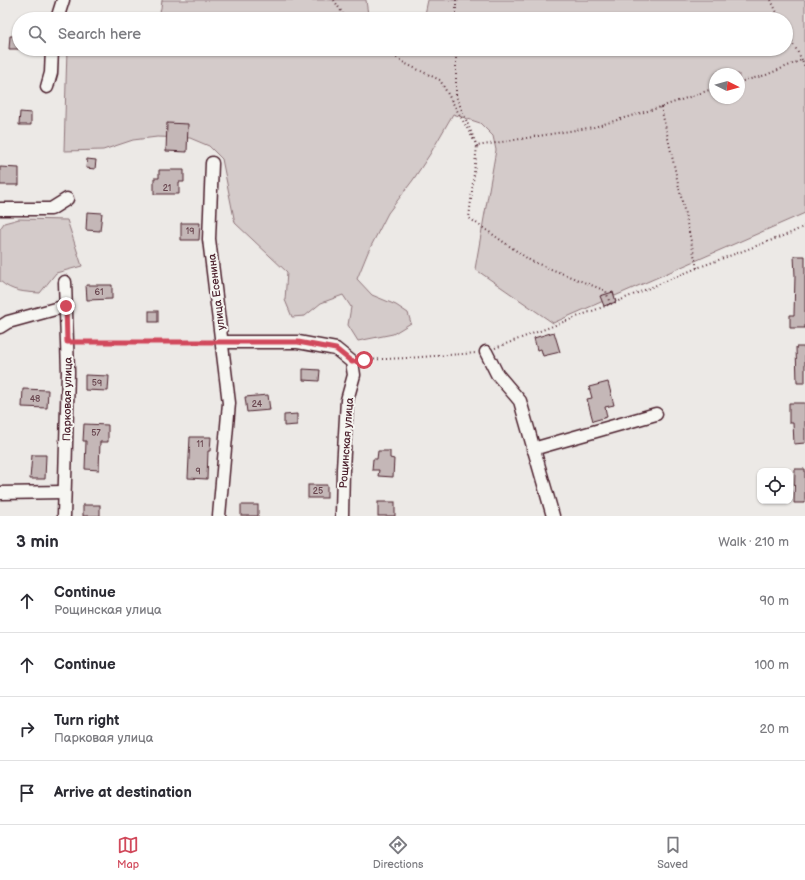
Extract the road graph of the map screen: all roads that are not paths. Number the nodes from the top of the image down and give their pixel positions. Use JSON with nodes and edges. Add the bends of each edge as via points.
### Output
{"nodes":[{"id":1,"x":63,"y":0,"type":"edge"},
{"id":2,"x":59,"y":12,"type":"edge"},
{"id":3,"x":52,"y":56,"type":"edge"},
{"id":4,"x":48,"y":87,"type":"dead end"},
{"id":5,"x":212,"y":163,"type":"dead end"},
{"id":6,"x":66,"y":199,"type":"dead end"},
{"id":7,"x":0,"y":209,"type":"edge"},
{"id":8,"x":65,"y":282,"type":"dead end"},
{"id":9,"x":66,"y":306,"type":"junction"},
{"id":10,"x":0,"y":326,"type":"edge"},
{"id":11,"x":222,"y":342,"type":"junction"},
{"id":12,"x":486,"y":352,"type":"road end"},
{"id":13,"x":656,"y":414,"type":"dead end"},
{"id":14,"x":534,"y":449,"type":"junction"},
{"id":15,"x":64,"y":492,"type":"junction"},
{"id":16,"x":0,"y":493,"type":"edge"},
{"id":17,"x":64,"y":516,"type":"edge"},
{"id":18,"x":219,"y":516,"type":"edge"},
{"id":19,"x":342,"y":516,"type":"edge"},
{"id":20,"x":553,"y":516,"type":"edge"}],
"edges":[{"from":1,"to":2,"type":"street"},
{"from":3,"to":4,"type":"street"},
{"from":5,"to":11,"type":"street","name":"улица Есенина","via":[[209,239]]},
{"from":6,"to":7,"type":"street","via":[[51,209]]},
{"from":8,"to":9,"type":"street","name":"Парковая улица"},
{"from":9,"to":10,"type":"street"},
{"from":9,"to":15,"type":"street","name":"Парковая улица","via":[[68,372]]},
{"from":11,"to":18,"type":"street","name":"улица Есенина","via":[[229,403]]},
{"from":11,"to":19,"type":"street","name":"Рощинская улица","via":[[298,342],[336,349],[352,362],[354,375],[347,400]]},
{"from":12,"to":14,"type":"street","via":[[497,374],[520,401]]},
{"from":13,"to":14,"type":"street"},
{"from":14,"to":20,"type":"street"},
{"from":15,"to":16,"type":"street"},
{"from":15,"to":17,"type":"street","name":"Парковая улица"}]}
